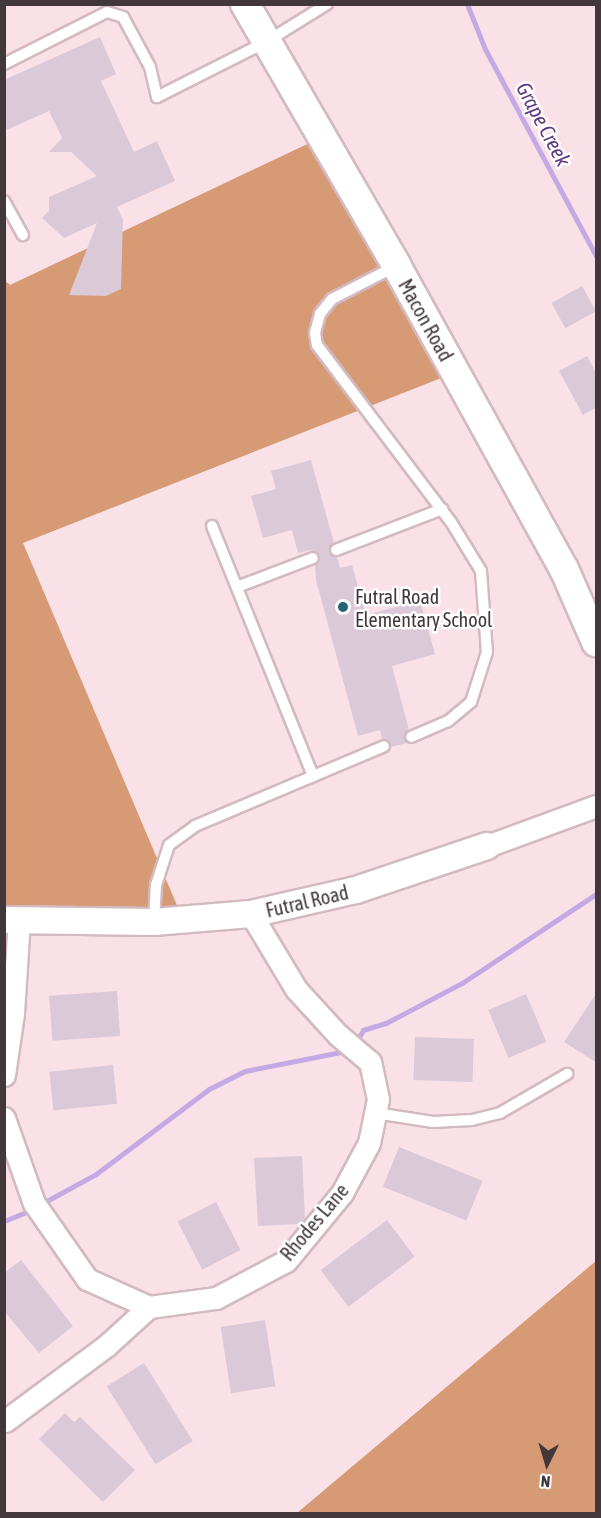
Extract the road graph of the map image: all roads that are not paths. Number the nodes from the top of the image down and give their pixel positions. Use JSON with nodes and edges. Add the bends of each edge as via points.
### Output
{"nodes":[{"id":1,"x":245,"y":4,"type":"edge"},
{"id":2,"x":327,"y":4,"type":"edge"},
{"id":3,"x":266,"y":42,"type":"junction"},
{"id":4,"x":4,"y":64,"type":"edge"},
{"id":5,"x":4,"y":201,"type":"edge"},
{"id":6,"x":23,"y":235,"type":"dead end"},
{"id":7,"x":396,"y":266,"type":"junction"},
{"id":8,"x":442,"y":509,"type":"junction"},
{"id":9,"x":212,"y":526,"type":"dead end"},
{"id":10,"x":336,"y":549,"type":"dead end"},
{"id":11,"x":313,"y":558,"type":"dead end"},
{"id":12,"x":237,"y":587,"type":"junction"},
{"id":13,"x":597,"y":642,"type":"edge"},
{"id":14,"x":411,"y":737,"type":"dead end"},
{"id":15,"x":384,"y":746,"type":"dead end"},
{"id":16,"x":313,"y":776,"type":"junction"},
{"id":17,"x":597,"y":806,"type":"edge"},
{"id":18,"x":487,"y":846,"type":"joint"},
{"id":19,"x":251,"y":914,"type":"junction"},
{"id":20,"x":12,"y":920,"type":"edge"},
{"id":21,"x":153,"y":922,"type":"junction"},
{"id":22,"x":567,"y":1074,"type":"dead end"},
{"id":23,"x":4,"y":1075,"type":"edge"},
{"id":24,"x":375,"y":1113,"type":"junction"},
{"id":25,"x":4,"y":1118,"type":"edge"},
{"id":26,"x":149,"y":1307,"type":"junction"},
{"id":27,"x":5,"y":1421,"type":"edge"}],
"edges":[{"from":1,"to":3,"type":"main road","name":"Macon Road"},
{"from":2,"to":3,"type":"lane"},
{"from":3,"to":4,"type":"lane","via":[[157,97],[150,67],[123,17],[106,12]]},
{"from":3,"to":7,"type":"main road","name":"Macon Road"},
{"from":5,"to":6,"type":"lane"},
{"from":7,"to":8,"type":"lane","via":[[332,299],[320,314],[315,333],[317,345]]},
{"from":7,"to":13,"type":"main road","name":"Macon Road","via":[[564,569]]},
{"from":8,"to":10,"type":"lane"},
{"from":8,"to":14,"type":"lane","via":[[481,571],[487,652],[471,702],[448,721]]},
{"from":9,"to":12,"type":"lane"},
{"from":11,"to":12,"type":"lane"},
{"from":12,"to":16,"type":"lane"},
{"from":15,"to":16,"type":"lane"},
{"from":16,"to":21,"type":"lane","via":[[195,826],[169,845],[156,885]]},
{"from":17,"to":18,"type":"street","name":"Futral Road"},
{"from":18,"to":19,"type":"street","name":"Futral Road","via":[[356,890]]},
{"from":19,"to":21,"type":"street","name":"Futral Road"},
{"from":19,"to":24,"type":"street","name":"Rhodes Lane","via":[[296,989],[338,1035],[370,1062],[378,1099]]},
{"from":20,"to":21,"type":"street","name":"Futral Road"},
{"from":20,"to":23,"type":"street","via":[[13,1013]]},
{"from":22,"to":24,"type":"lane","via":[[500,1113],[472,1120],[433,1122]]},
{"from":24,"to":26,"type":"street","name":"Rhodes Lane","via":[[369,1143],[342,1194],[286,1261],[216,1298]]},
{"from":25,"to":26,"type":"street","via":[[34,1203],[87,1279]]},
{"from":26,"to":27,"type":"street","via":[[106,1346]]}]}
